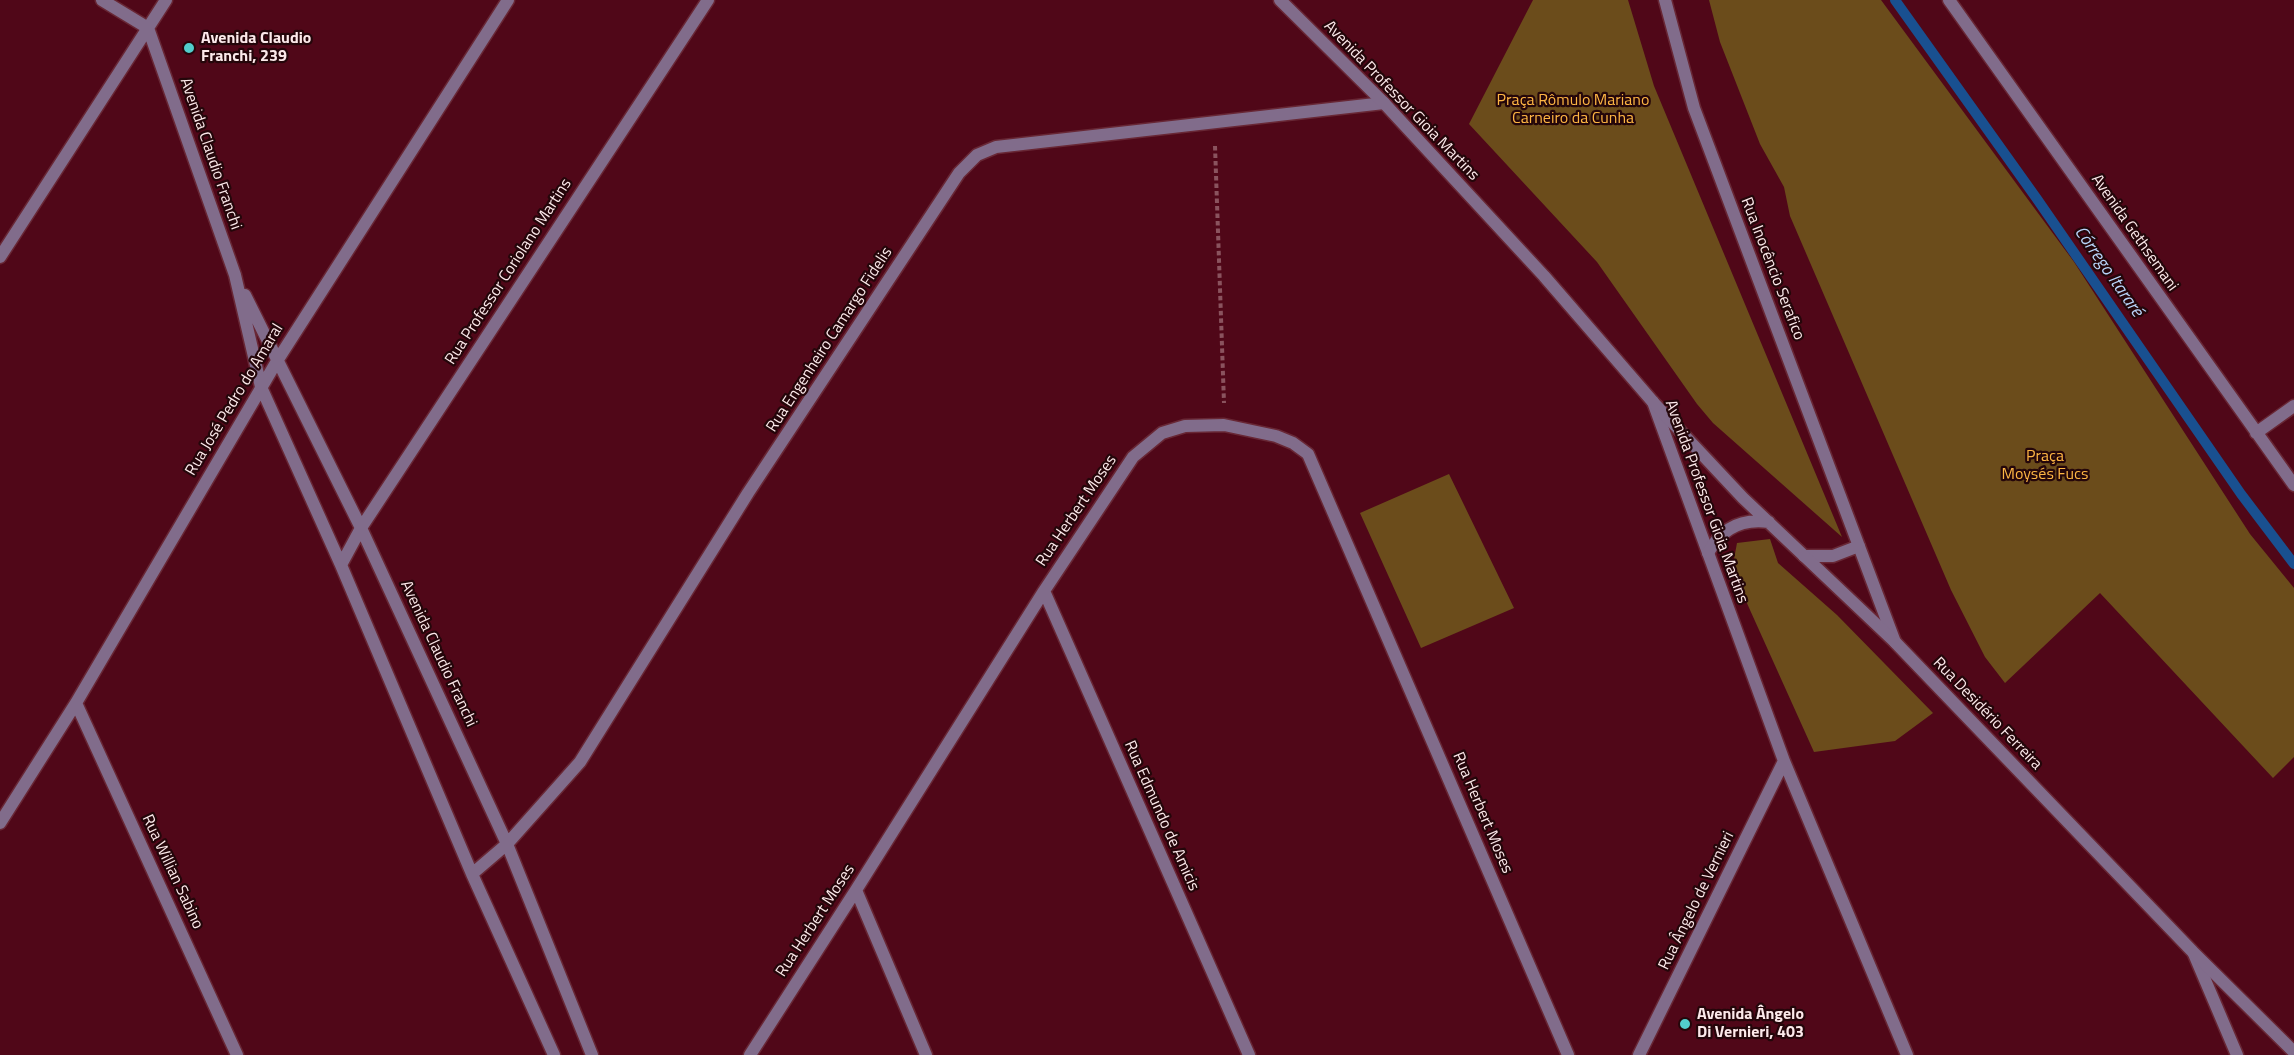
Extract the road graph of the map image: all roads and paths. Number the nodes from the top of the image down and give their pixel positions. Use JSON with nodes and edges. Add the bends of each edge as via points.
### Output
{"nodes":[{"id":1,"x":102,"y":0,"type":"edge"},
{"id":2,"x":166,"y":0,"type":"edge"},
{"id":3,"x":508,"y":0,"type":"edge"},
{"id":4,"x":708,"y":0,"type":"edge"},
{"id":5,"x":1280,"y":0,"type":"edge"},
{"id":6,"x":1665,"y":0,"type":"edge"},
{"id":7,"x":1948,"y":0,"type":"edge"},
{"id":8,"x":148,"y":28,"type":"junction"},
{"id":9,"x":1384,"y":103,"type":"junction"},
{"id":10,"x":1214,"y":122,"type":"junction"},
{"id":11,"x":0,"y":257,"type":"edge"},
{"id":12,"x":235,"y":275,"type":"junction"},
{"id":13,"x":277,"y":361,"type":"junction"},
{"id":14,"x":261,"y":387,"type":"junction"},
{"id":15,"x":1653,"y":402,"type":"junction"},
{"id":16,"x":2294,"y":406,"type":"edge"},
{"id":17,"x":1224,"y":425,"type":"junction"},
{"id":18,"x":2256,"y":433,"type":"junction"},
{"id":19,"x":2294,"y":485,"type":"edge"},
{"id":20,"x":1769,"y":522,"type":"junction"},
{"id":21,"x":361,"y":528,"type":"junction"},
{"id":22,"x":1859,"y":546,"type":"junction"},
{"id":23,"x":1708,"y":553,"type":"junction"},
{"id":24,"x":1804,"y":556,"type":"junction"},
{"id":25,"x":341,"y":565,"type":"junction"},
{"id":26,"x":1044,"y":591,"type":"junction"},
{"id":27,"x":1895,"y":642,"type":"junction"},
{"id":28,"x":76,"y":702,"type":"junction"},
{"id":29,"x":1784,"y":761,"type":"junction"},
{"id":30,"x":0,"y":823,"type":"edge"},
{"id":31,"x":507,"y":844,"type":"junction"},
{"id":32,"x":472,"y":874,"type":"junction"},
{"id":33,"x":856,"y":890,"type":"junction"},
{"id":34,"x":2193,"y":952,"type":"junction"},
{"id":35,"x":2294,"y":1052,"type":"edge"},
{"id":36,"x":237,"y":1055,"type":"edge"},
{"id":37,"x":554,"y":1055,"type":"edge"},
{"id":38,"x":592,"y":1055,"type":"edge"},
{"id":39,"x":750,"y":1055,"type":"edge"},
{"id":40,"x":926,"y":1055,"type":"edge"},
{"id":41,"x":1249,"y":1055,"type":"edge"},
{"id":42,"x":1568,"y":1055,"type":"edge"},
{"id":43,"x":1639,"y":1055,"type":"edge"},
{"id":44,"x":1907,"y":1055,"type":"edge"},
{"id":45,"x":2237,"y":1055,"type":"edge"}],
"edges":[{"from":1,"to":8,"type":"street"},
{"from":2,"to":8,"type":"street"},
{"from":3,"to":13,"type":"street","name":"Rua José Pedro do Amaral"},
{"from":4,"to":21,"type":"street","name":"Rua Professor Coriolano Martins"},
{"from":5,"to":9,"type":"street","name":"Avenida Professor Gioia Martins"},
{"from":6,"to":22,"type":"street","name":"Rua Inocêncio Serafico","via":[[1694,108]]},
{"from":7,"to":18,"type":"street","name":"Avenida Gethsemani"},
{"from":8,"to":11,"type":"street"},
{"from":8,"to":12,"type":"street","name":"Avenida Claudio Franchi"},
{"from":9,"to":10,"type":"street","name":"Rua Engenheiro Camargo Fidelis"},
{"from":9,"to":15,"type":"street","name":"Avenida Professor Gioia Martins","via":[[1544,276]]},
{"from":10,"to":17,"type":"path"},
{"from":10,"to":31,"type":"street","name":"Rua Engenheiro Camargo Fidelis","via":[[996,147],[977,155],[959,173],[748,493],[580,762]]},
{"from":12,"to":13,"type":"street","name":"Avenida Claudio Franchi"},
{"from":12,"to":14,"type":"street","name":"Avenida Claudio Franchi"},
{"from":13,"to":14,"type":"street","name":"Rua José Pedro do Amaral"},
{"from":13,"to":21,"type":"street","name":"Avenida Claudio Franchi"},
{"from":14,"to":25,"type":"street","name":"Avenida Claudio Franchi"},
{"from":14,"to":28,"type":"street","name":"Rua José Pedro do Amaral"},
{"from":15,"to":20,"type":"street","name":"Rua Desidério Ferreira"},
{"from":15,"to":23,"type":"street","name":"Avenida Professor Gioia Martins"},
{"from":16,"to":18,"type":"street"},
{"from":17,"to":26,"type":"street","name":"Rua Herbert Moses","via":[[1185,426],[1162,433],[1133,457]]},
{"from":17,"to":42,"type":"street","name":"Rua Herbert Moses","via":[[1276,436],[1308,454]]},
{"from":18,"to":19,"type":"street","name":"Avenida Gethsemani"},
{"from":20,"to":23,"type":"street","via":[[1750,521],[1732,527],[1714,542]]},
{"from":20,"to":24,"type":"street","name":"Rua Desidério Ferreira"},
{"from":21,"to":25,"type":"street","name":"Rua Professor Coriolano Martins"},
{"from":21,"to":31,"type":"street","name":"Avenida Claudio Franchi"},
{"from":22,"to":24,"type":"street","via":[[1833,556]]},
{"from":22,"to":27,"type":"street","name":"Rua Inocêncio Serafico"},
{"from":23,"to":29,"type":"street","name":"Avenida Professor Gioia Martins"},
{"from":24,"to":27,"type":"street","name":"Rua Desidério Ferreira"},
{"from":25,"to":32,"type":"street","name":"Avenida Claudio Franchi"},
{"from":26,"to":33,"type":"street","name":"Rua Herbert Moses"},
{"from":26,"to":41,"type":"street","name":"Rua Edmundo de Amicis"},
{"from":27,"to":34,"type":"street","name":"Rua Desidério Ferreira"},
{"from":28,"to":30,"type":"street","name":"Rua José Pedro do Amaral"},
{"from":28,"to":36,"type":"street","name":"Rua Willian Sabino"},
{"from":29,"to":43,"type":"street","name":"Rua Ângelo de Vernieri"},
{"from":29,"to":44,"type":"street","name":"Avenida Professor Gioia Martins"},
{"from":31,"to":32,"type":"street","name":"Rua Engenheiro Camargo Fidelis"},
{"from":31,"to":38,"type":"street","name":"Avenida Claudio Franchi"},
{"from":32,"to":37,"type":"street","name":"Avenida Claudio Franchi"},
{"from":33,"to":39,"type":"street","name":"Rua Herbert Moses"},
{"from":33,"to":40,"type":"street"},
{"from":34,"to":35,"type":"street","name":"Rua Desidério Ferreira"},
{"from":34,"to":45,"type":"street"}]}
